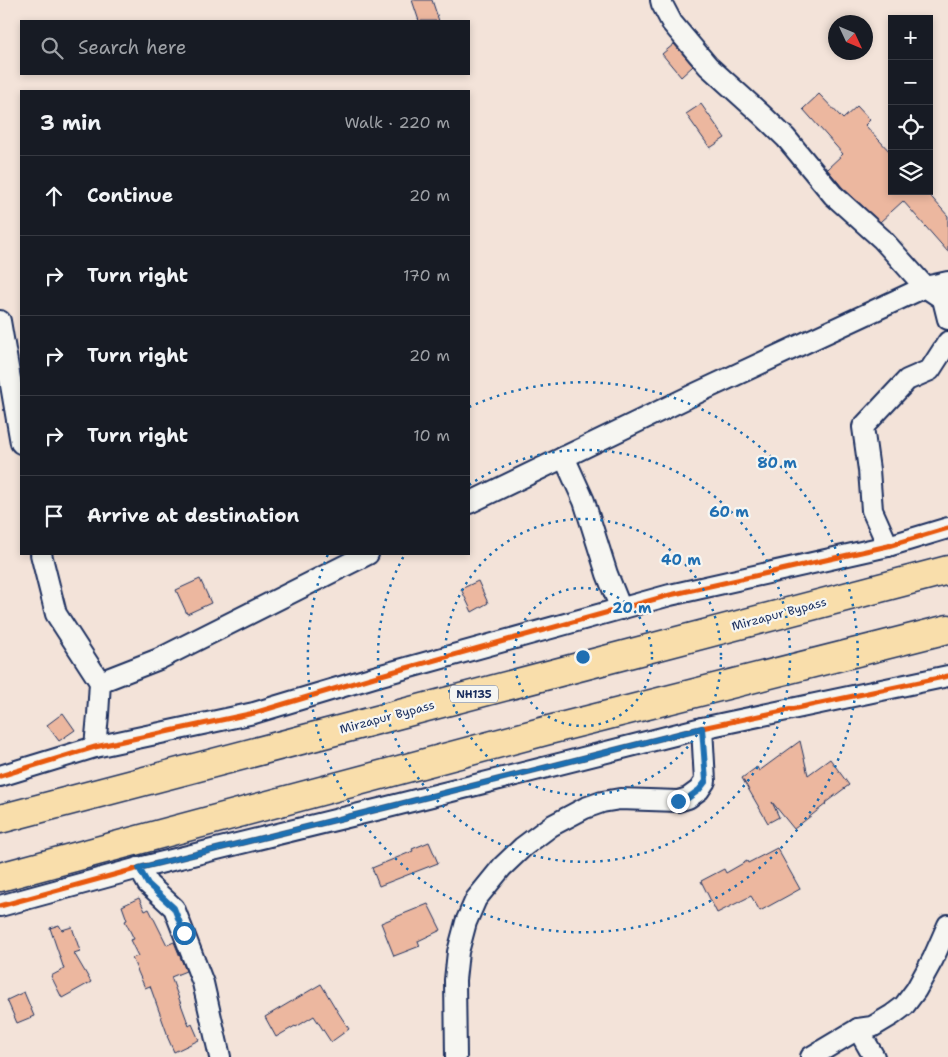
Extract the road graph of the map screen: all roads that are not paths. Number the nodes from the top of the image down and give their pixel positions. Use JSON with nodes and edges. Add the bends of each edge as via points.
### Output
{"nodes":[{"id":1,"x":661,"y":0,"type":"edge"},
{"id":2,"x":948,"y":282,"type":"edge"},
{"id":3,"x":926,"y":287,"type":"junction"},
{"id":4,"x":948,"y":319,"type":"edge"},
{"id":5,"x":0,"y":321,"type":"edge"},
{"id":6,"x":948,"y":342,"type":"edge"},
{"id":7,"x":20,"y":436,"type":"edge"},
{"id":8,"x":564,"y":457,"type":"junction"},
{"id":9,"x":470,"y":503,"type":"edge"},
{"id":10,"x":948,"y":528,"type":"edge"},
{"id":11,"x":888,"y":546,"type":"junction"},
{"id":12,"x":41,"y":555,"type":"edge"},
{"id":13,"x":366,"y":555,"type":"edge"},
{"id":14,"x":948,"y":570,"type":"edge"},
{"id":15,"x":621,"y":609,"type":"junction"},
{"id":16,"x":948,"y":629,"type":"edge"},
{"id":17,"x":948,"y":676,"type":"edge"},
{"id":18,"x":100,"y":682,"type":"junction"},
{"id":19,"x":702,"y":728,"type":"junction"},
{"id":20,"x":95,"y":747,"type":"junction"},
{"id":21,"x":0,"y":776,"type":"edge"},
{"id":22,"x":0,"y":819,"type":"edge"},
{"id":23,"x":139,"y":868,"type":"junction"},
{"id":24,"x":0,"y":877,"type":"edge"},
{"id":25,"x":0,"y":906,"type":"edge"},
{"id":26,"x":948,"y":924,"type":"edge"},
{"id":27,"x":858,"y":1029,"type":"junction"},
{"id":28,"x":220,"y":1057,"type":"edge"},
{"id":29,"x":456,"y":1057,"type":"edge"},
{"id":30,"x":811,"y":1057,"type":"edge"},
{"id":31,"x":874,"y":1057,"type":"edge"}],
"edges":[{"from":1,"to":3,"type":"street","via":[[672,23],[708,66],[786,138],[833,195],[882,239]]},
{"from":2,"to":3,"type":"street"},
{"from":3,"to":4,"type":"street","via":[[944,299]]},
{"from":3,"to":8,"type":"street"},
{"from":5,"to":7,"type":"street"},
{"from":6,"to":11,"type":"street","via":[[930,370],[907,380],[864,427],[872,510]]},
{"from":8,"to":9,"type":"street"},
{"from":8,"to":15,"type":"street","via":[[584,501]]},
{"from":10,"to":11,"type":"street"},
{"from":11,"to":15,"type":"street"},
{"from":12,"to":18,"type":"street","via":[[56,614]]},
{"from":13,"to":18,"type":"street","via":[[159,659]]},
{"from":14,"to":22,"type":"highway","name":"Mirzapur Bypass","number":"NH135"},
{"from":15,"to":20,"type":"street","via":[[254,713]]},
{"from":16,"to":24,"type":"highway","via":[[526,736]]},
{"from":17,"to":19,"type":"street"},
{"from":18,"to":20,"type":"street"},
{"from":19,"to":23,"type":"street"},
{"from":19,"to":29,"type":"street","via":[[706,781],[699,790],[678,801],[620,799],[585,808],[551,826],[523,847],[476,899],[458,952]]},
{"from":20,"to":21,"type":"street"},
{"from":23,"to":25,"type":"street"},
{"from":23,"to":28,"type":"street","via":[[148,884],[174,908],[203,984]]},
{"from":26,"to":27,"type":"street","via":[[933,959],[904,1006],[872,1027]]},
{"from":27,"to":30,"type":"street"},
{"from":27,"to":31,"type":"street"}]}
